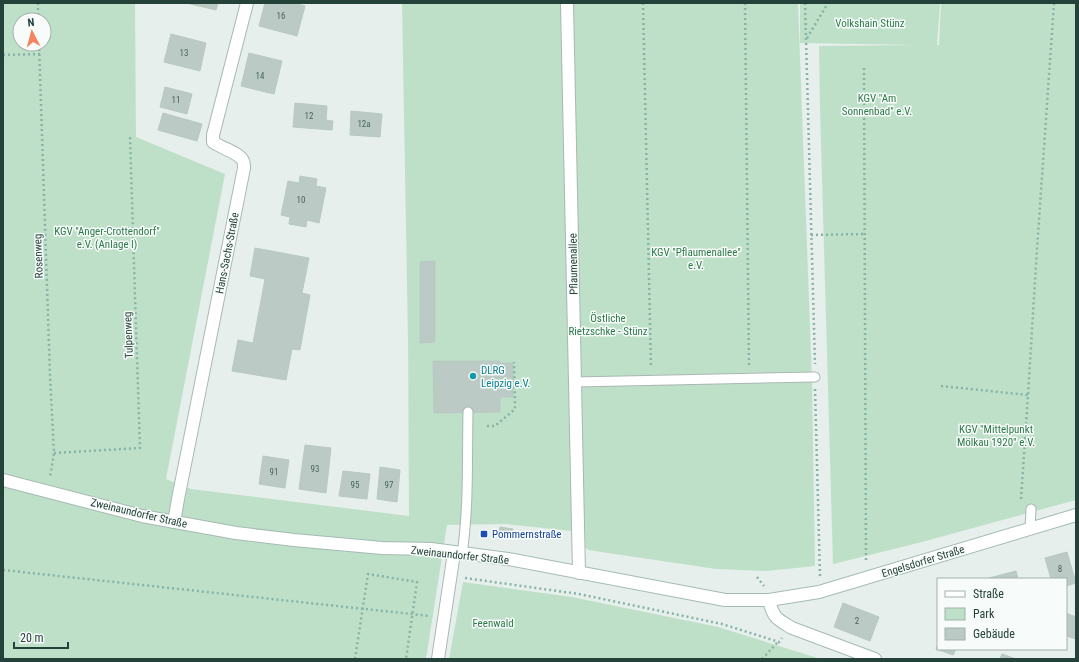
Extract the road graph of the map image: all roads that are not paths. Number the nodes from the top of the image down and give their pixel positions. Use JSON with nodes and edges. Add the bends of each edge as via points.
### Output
{"nodes":[{"id":1,"x":248,"y":3,"type":"edge"},
{"id":2,"x":567,"y":3,"type":"edge"},
{"id":3,"x":815,"y":377,"type":"dead end"},
{"id":4,"x":575,"y":382,"type":"junction"},
{"id":5,"x":468,"y":412,"type":"dead end"},
{"id":6,"x":3,"y":480,"type":"edge"},
{"id":7,"x":1031,"y":510,"type":"dead end"},
{"id":8,"x":1076,"y":515,"type":"edge"},
{"id":9,"x":174,"y":522,"type":"junction"},
{"id":10,"x":1030,"y":529,"type":"junction"},
{"id":11,"x":458,"y":553,"type":"junction"},
{"id":12,"x":579,"y":573,"type":"junction"},
{"id":13,"x":769,"y":600,"type":"junction"},
{"id":14,"x":438,"y":659,"type":"edge"},
{"id":15,"x":875,"y":659,"type":"edge"}],
"edges":[{"from":1,"to":9,"type":"street","name":"Hans-Sachs-Straße","via":[[212,135],[213,142],[218,146],[238,154],[243,160],[244,168]]},
{"from":2,"to":4,"type":"street","name":"Pflaumenallee"},
{"from":3,"to":4,"type":"lane"},
{"from":4,"to":12,"type":"street","name":"Pflaumenallee"},
{"from":5,"to":11,"type":"lane","via":[[465,537]]},
{"from":6,"to":9,"type":"street","name":"Zweinaundorfer Straße"},
{"from":7,"to":10,"type":"lane"},
{"from":8,"to":10,"type":"street","name":"Engelsdorfer Straße"},
{"from":9,"to":11,"type":"street","name":"Zweinaundorfer Straße","via":[[294,540]]},
{"from":10,"to":13,"type":"street","name":"Engelsdorfer Straße","via":[[819,592]]},
{"from":11,"to":12,"type":"street","name":"Zweinaundorfer Straße","via":[[508,559]]},
{"from":11,"to":14,"type":"street","via":[[451,576]]},
{"from":12,"to":13,"type":"street","name":"Zweinaundorfer Straße","via":[[725,600]]},
{"from":13,"to":15,"type":"street","via":[[773,615],[792,628]]}]}
